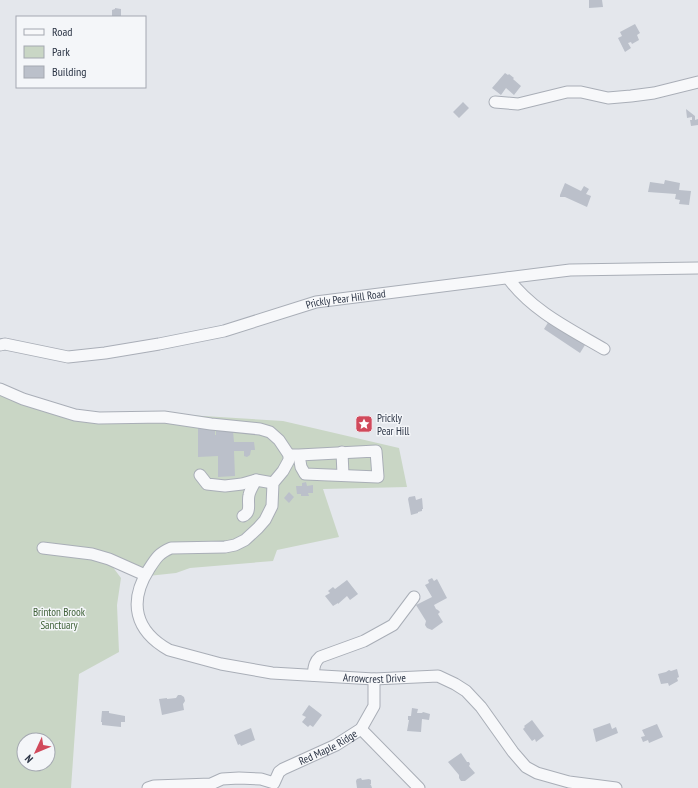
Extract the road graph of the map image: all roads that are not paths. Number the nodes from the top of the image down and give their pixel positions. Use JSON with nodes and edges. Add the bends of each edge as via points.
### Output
{"nodes":[{"id":1,"x":698,"y":82,"type":"edge"},
{"id":2,"x":495,"y":102,"type":"dead end"},
{"id":3,"x":698,"y":268,"type":"edge"},
{"id":4,"x":508,"y":278,"type":"junction"},
{"id":5,"x":0,"y":344,"type":"edge"},
{"id":6,"x":604,"y":349,"type":"dead end"},
{"id":7,"x":0,"y":389,"type":"edge"},
{"id":8,"x":342,"y":452,"type":"junction"},
{"id":9,"x":294,"y":455,"type":"junction"},
{"id":10,"x":200,"y":475,"type":"dead end"},
{"id":11,"x":343,"y":476,"type":"junction"},
{"id":12,"x":256,"y":480,"type":"junction"},
{"id":13,"x":272,"y":483,"type":"junction"},
{"id":14,"x":243,"y":516,"type":"dead end"},
{"id":15,"x":43,"y":548,"type":"dead end"},
{"id":16,"x":145,"y":575,"type":"junction"},
{"id":17,"x":414,"y":597,"type":"dead end"},
{"id":18,"x":313,"y":675,"type":"junction"},
{"id":19,"x":374,"y":679,"type":"junction"},
{"id":20,"x":361,"y":730,"type":"junction"},
{"id":21,"x":243,"y":778,"type":"junction"},
{"id":22,"x":214,"y":786,"type":"edge"},
{"id":23,"x":148,"y":788,"type":"edge"},
{"id":24,"x":231,"y":788,"type":"edge"},
{"id":25,"x":418,"y":788,"type":"edge"},
{"id":26,"x":616,"y":788,"type":"edge"}],
"edges":[{"from":1,"to":2,"type":"street","via":[[631,96],[608,98],[581,92],[567,92],[518,104]]},
{"from":3,"to":4,"type":"street","name":"Prickly Pear Hill Road","via":[[570,270]]},
{"from":4,"to":5,"type":"street","name":"Prickly Pear Hill Road","via":[[316,302],[224,331],[105,353],[68,357]]},
{"from":4,"to":6,"type":"street","via":[[530,302]]},
{"from":7,"to":9,"type":"street","via":[[75,415],[99,418],[164,417],[260,429],[270,432]]},
{"from":8,"to":9,"type":"street"},
{"from":8,"to":11,"type":"street"},
{"from":8,"to":11,"type":"street","via":[[376,451],[378,477]]},
{"from":9,"to":11,"type":"street","via":[[305,474]]},
{"from":9,"to":13,"type":"street"},
{"from":10,"to":12,"type":"street","via":[[207,484],[225,486]]},
{"from":12,"to":13,"type":"street"},
{"from":12,"to":14,"type":"street","via":[[248,497],[248,511]]},
{"from":13,"to":16,"type":"street","name":"Arrowcrest Drive","via":[[272,506],[269,514],[245,540],[225,547],[171,548],[160,554]]},
{"from":15,"to":16,"type":"street","via":[[92,554]]},
{"from":16,"to":18,"type":"street","name":"Arrowcrest Drive","via":[[137,599],[140,620],[153,640],[170,650],[221,664],[272,673]]},
{"from":17,"to":18,"type":"street","via":[[394,624],[364,641],[316,660]]},
{"from":18,"to":19,"type":"street","name":"Arrowcrest Drive"},
{"from":19,"to":20,"type":"street","name":"Red Maple Ridge","via":[[374,706]]},
{"from":19,"to":26,"type":"street","name":"Arrowcrest Drive","via":[[438,676],[466,691],[481,707],[513,752],[537,773],[569,782]]},
{"from":20,"to":21,"type":"street","name":"Red Maple Ridge","via":[[336,745],[283,769],[274,783],[261,778]]},
{"from":20,"to":25,"type":"street"},
{"from":21,"to":22,"type":"street","via":[[222,780]]},
{"from":21,"to":24,"type":"street"},
{"from":22,"to":23,"type":"street"}]}
